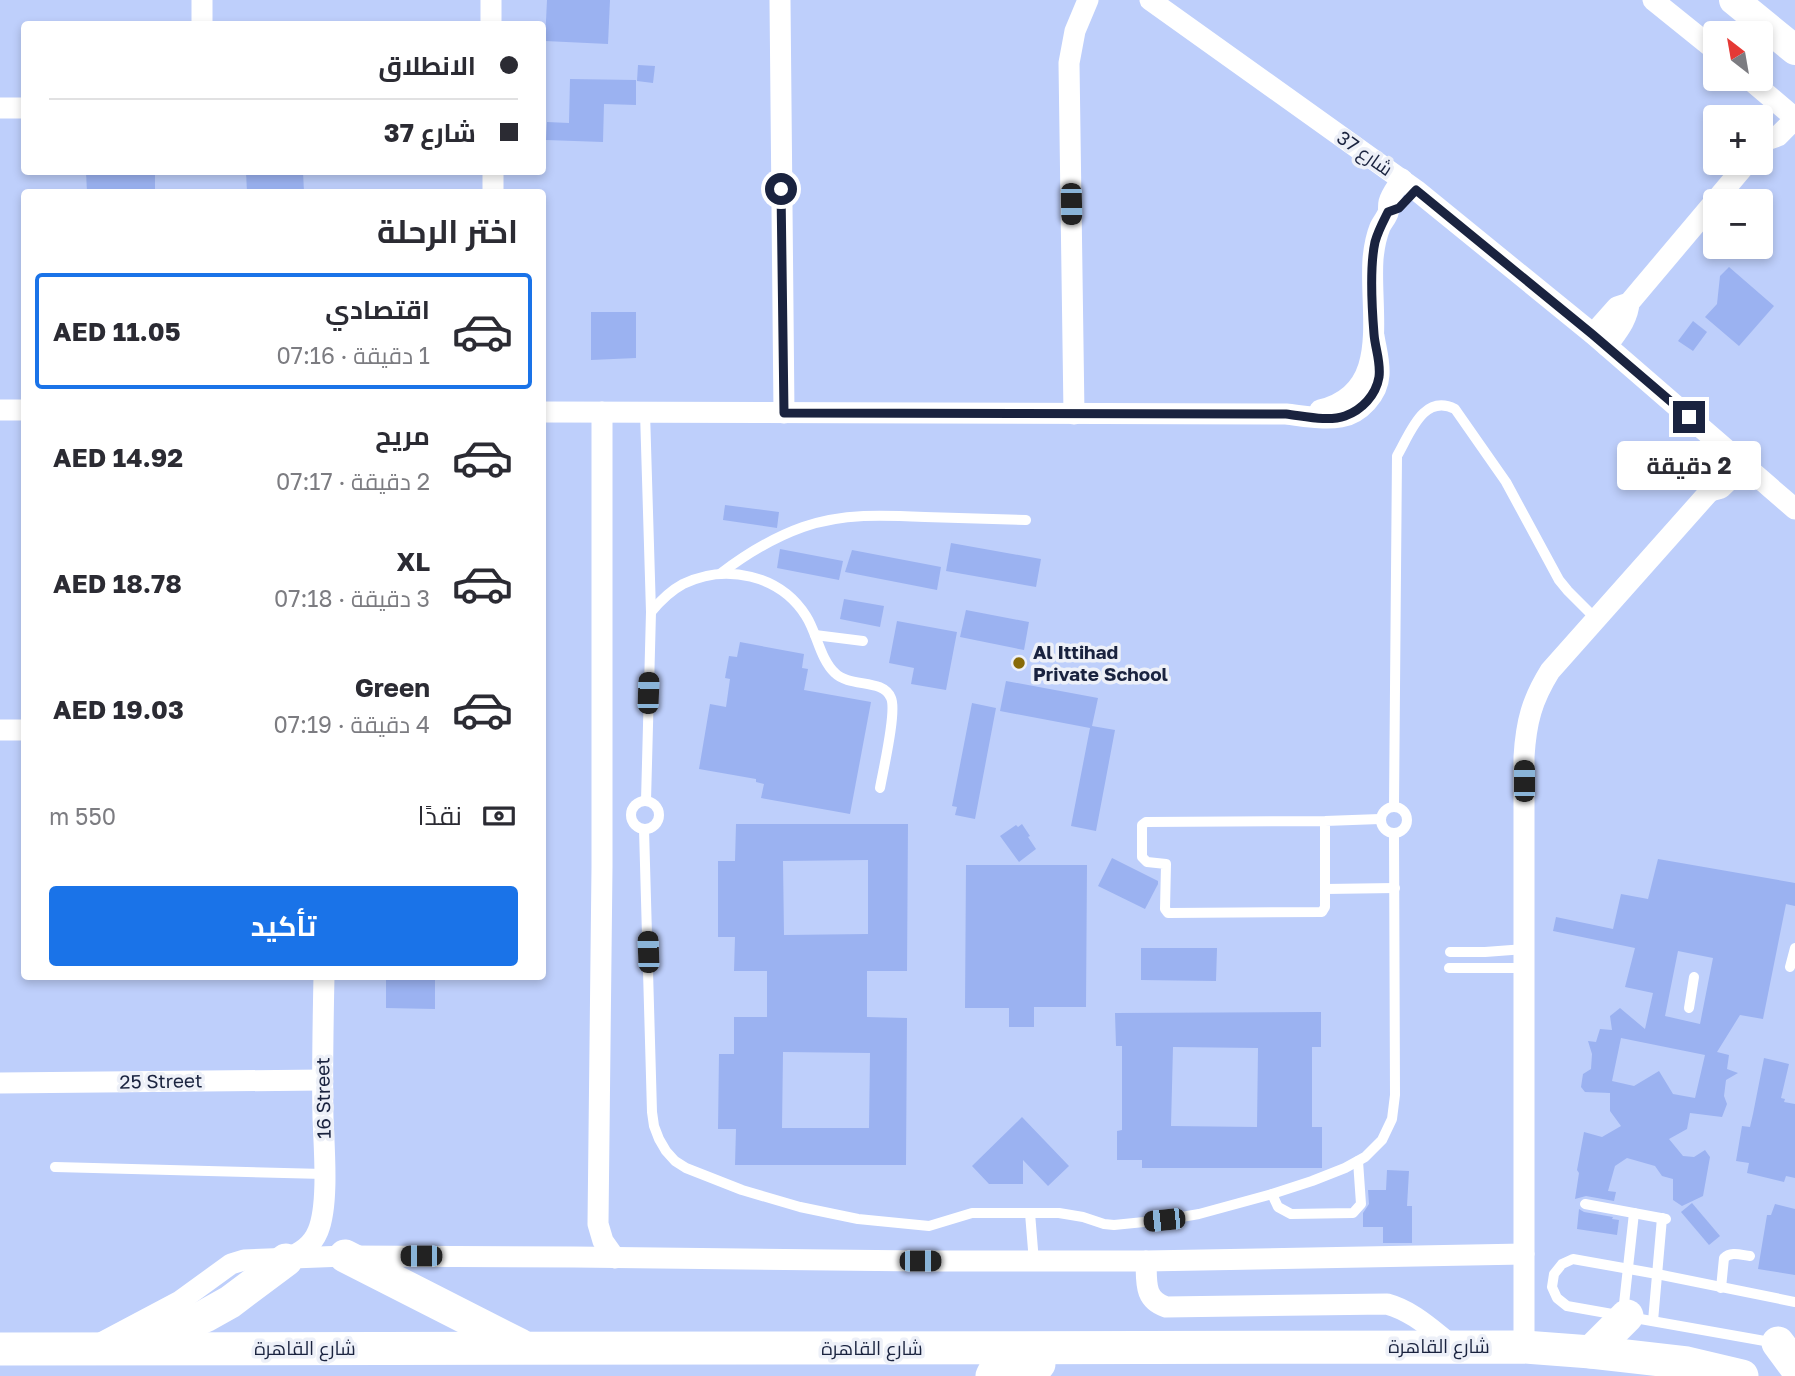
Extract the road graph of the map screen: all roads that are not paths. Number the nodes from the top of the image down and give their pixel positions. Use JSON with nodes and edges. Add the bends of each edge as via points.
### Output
{"nodes":[{"id":1,"x":202,"y":0,"type":"edge"},
{"id":2,"x":491,"y":0,"type":"edge"},
{"id":3,"x":780,"y":0,"type":"edge"},
{"id":4,"x":1089,"y":0,"type":"edge"},
{"id":5,"x":1150,"y":0,"type":"edge"},
{"id":6,"x":1653,"y":0,"type":"edge"},
{"id":7,"x":1734,"y":0,"type":"edge"},
{"id":8,"x":202,"y":21,"type":"edge"},
{"id":9,"x":491,"y":21,"type":"edge"},
{"id":10,"x":1703,"y":40,"type":"edge"},
{"id":11,"x":1795,"y":50,"type":"edge"},
{"id":12,"x":1763,"y":91,"type":"edge"},
{"id":13,"x":0,"y":108,"type":"edge"},
{"id":14,"x":21,"y":108,"type":"edge"},
{"id":15,"x":1791,"y":115,"type":"edge"},
{"id":16,"x":1773,"y":125,"type":"edge"},
{"id":17,"x":1737,"y":175,"type":"edge"},
{"id":18,"x":1409,"y":184,"type":"junction"},
{"id":19,"x":1600,"y":340,"type":"junction"},
{"id":20,"x":0,"y":410,"type":"edge"},
{"id":21,"x":21,"y":410,"type":"edge"},
{"id":22,"x":546,"y":412,"type":"edge"},
{"id":23,"x":602,"y":412,"type":"junction"},
{"id":24,"x":645,"y":412,"type":"junction"},
{"id":25,"x":784,"y":413,"type":"junction"},
{"id":26,"x":1074,"y":414,"type":"junction"},
{"id":27,"x":1738,"y":459,"type":"junction"},
{"id":28,"x":1795,"y":509,"type":"edge"},
{"id":29,"x":1026,"y":520,"type":"dead end"},
{"id":30,"x":720,"y":574,"type":"junction"},
{"id":31,"x":651,"y":612,"type":"junction"},
{"id":32,"x":1597,"y":619,"type":"junction"},
{"id":33,"x":815,"y":635,"type":"junction"},
{"id":34,"x":863,"y":641,"type":"dead end"},
{"id":35,"x":0,"y":730,"type":"edge"},
{"id":36,"x":21,"y":730,"type":"edge"},
{"id":37,"x":880,"y":788,"type":"dead end"},
{"id":38,"x":646,"y":801,"type":"junction"},
{"id":39,"x":1394,"y":806,"type":"junction"},
{"id":40,"x":1380,"y":819,"type":"junction"},
{"id":41,"x":1325,"y":821,"type":"junction"},
{"id":42,"x":644,"y":830,"type":"junction"},
{"id":43,"x":1395,"y":833,"type":"junction"},
{"id":44,"x":1395,"y":888,"type":"junction"},
{"id":45,"x":1325,"y":889,"type":"junction"},
{"id":46,"x":1795,"y":948,"type":"edge"},
{"id":47,"x":1450,"y":952,"type":"dead end"},
{"id":48,"x":1525,"y":958,"type":"junction"},
{"id":49,"x":1790,"y":967,"type":"dead end"},
{"id":50,"x":1449,"y":968,"type":"dead end"},
{"id":51,"x":1694,"y":978,"type":"dead end"},
{"id":52,"x":324,"y":980,"type":"edge"},
{"id":53,"x":1689,"y":1008,"type":"dead end"},
{"id":54,"x":323,"y":1080,"type":"junction"},
{"id":55,"x":0,"y":1083,"type":"edge"},
{"id":56,"x":1358,"y":1161,"type":"junction"},
{"id":57,"x":55,"y":1167,"type":"dead end"},
{"id":58,"x":324,"y":1174,"type":"junction"},
{"id":59,"x":1272,"y":1194,"type":"junction"},
{"id":60,"x":1585,"y":1203,"type":"dead end"},
{"id":61,"x":1030,"y":1213,"type":"junction"},
{"id":62,"x":1634,"y":1213,"type":"junction"},
{"id":63,"x":322,"y":1220,"type":"junction"},
{"id":64,"x":598,"y":1224,"type":"junction"},
{"id":65,"x":1524,"y":1254,"type":"junction"},
{"id":66,"x":345,"y":1256,"type":"junction"},
{"id":67,"x":574,"y":1256,"type":"junction"},
{"id":68,"x":1750,"y":1256,"type":"dead end"},
{"id":69,"x":615,"y":1258,"type":"junction"},
{"id":70,"x":286,"y":1260,"type":"junction"},
{"id":71,"x":1146,"y":1261,"type":"junction"},
{"id":72,"x":1034,"y":1262,"type":"junction"},
{"id":73,"x":1628,"y":1269,"type":"junction"},
{"id":74,"x":1657,"y":1274,"type":"junction"},
{"id":75,"x":1721,"y":1288,"type":"junction"},
{"id":76,"x":1795,"y":1302,"type":"edge"},
{"id":77,"x":1634,"y":1318,"type":"junction"},
{"id":78,"x":1453,"y":1346,"type":"junction"},
{"id":79,"x":1277,"y":1347,"type":"junction"},
{"id":80,"x":1524,"y":1347,"type":"junction"},
{"id":81,"x":133,"y":1348,"type":"junction"},
{"id":82,"x":526,"y":1348,"type":"junction"},
{"id":83,"x":0,"y":1349,"type":"edge"},
{"id":84,"x":91,"y":1349,"type":"junction"},
{"id":85,"x":1591,"y":1352,"type":"junction"},
{"id":86,"x":1789,"y":1352,"type":"edge"},
{"id":87,"x":992,"y":1376,"type":"edge"},
{"id":88,"x":1742,"y":1376,"type":"edge"}],
"edges":[{"from":1,"to":8,"type":"street"},
{"from":2,"to":9,"type":"street"},
{"from":3,"to":25,"type":"street"},
{"from":4,"to":26,"type":"street","via":[[1075,31],[1069,63]]},
{"from":5,"to":18,"type":"street","name":"شارع 37"},
{"from":6,"to":10,"type":"street"},
{"from":7,"to":11,"type":"main road"},
{"from":12,"to":15,"type":"street"},
{"from":13,"to":14,"type":"street"},
{"from":15,"to":16,"type":"street"},
{"from":17,"to":19,"type":"street","via":[[1629,303],[1617,307]]},
{"from":18,"to":19,"type":"street","name":"شارع 37"},
{"from":18,"to":26,"type":"street","via":[[1389,200],[1375,242],[1374,337],[1379,376],[1373,394],[1360,408],[1344,417],[1325,418]]},
{"from":19,"to":27,"type":"street","name":"شارع 37"},
{"from":20,"to":21,"type":"street"},
{"from":22,"to":23,"type":"street"},
{"from":23,"to":24,"type":"street"},
{"from":23,"to":64,"type":"street"},
{"from":24,"to":25,"type":"street"},
{"from":24,"to":31,"type":"lane"},
{"from":25,"to":26,"type":"street"},
{"from":27,"to":28,"type":"street","name":"شارع 37"},
{"from":27,"to":32,"type":"street","via":[[1715,475],[1710,492]]},
{"from":29,"to":30,"type":"lane","via":[[837,518],[775,538]]},
{"from":30,"to":31,"type":"lane","via":[[681,585]]},
{"from":30,"to":33,"type":"lane","via":[[750,576],[778,588],[807,617]]},
{"from":31,"to":38,"type":"lane"},
{"from":32,"to":39,"type":"lane","via":[[1559,580],[1493,460],[1455,409],[1441,404],[1428,408],[1398,456]]},
{"from":32,"to":48,"type":"street","via":[[1550,671],[1528,719],[1524,757]]},
{"from":33,"to":34,"type":"lane"},
{"from":33,"to":37,"type":"lane","via":[[837,676],[879,687],[890,695],[893,708]]},
{"from":35,"to":36,"type":"street"},
{"from":38,"to":42,"type":"lane","via":[[656,805],[659,816],[654,826]]},
{"from":38,"to":42,"type":"lane","via":[[635,804],[631,815],[634,825]]},
{"from":39,"to":40,"type":"lane"},
{"from":39,"to":43,"type":"lane","via":[[1404,810],[1408,820],[1404,829]]},
{"from":40,"to":41,"type":"lane"},
{"from":40,"to":43,"type":"lane","via":[[1386,831]]},
{"from":41,"to":45,"type":"lane"},
{"from":41,"to":45,"type":"lane","via":[[1146,822],[1141,851],[1147,862],[1166,864],[1168,913],[1322,912]]},
{"from":42,"to":61,"type":"lane","via":[[652,1112],[659,1139],[675,1161],[742,1190],[858,1219],[929,1226],[972,1213]]},
{"from":43,"to":44,"type":"lane"},
{"from":44,"to":45,"type":"lane"},
{"from":44,"to":56,"type":"lane","via":[[1392,1119],[1382,1140]]},
{"from":46,"to":49,"type":"lane"},
{"from":47,"to":48,"type":"lane"},
{"from":48,"to":50,"type":"lane"},
{"from":48,"to":65,"type":"street"},
{"from":51,"to":53,"type":"lane"},
{"from":52,"to":54,"type":"street","name":"16 Street"},
{"from":54,"to":55,"type":"street","name":"25 Street"},
{"from":54,"to":58,"type":"street","name":"16 Street"},
{"from":56,"to":59,"type":"lane"},
{"from":56,"to":59,"type":"lane","via":[[1361,1204],[1353,1213],[1291,1214],[1278,1207]]},
{"from":57,"to":58,"type":"lane"},
{"from":58,"to":63,"type":"street","name":"16 Street"},
{"from":59,"to":61,"type":"lane","via":[[1199,1214],[1114,1226],[1071,1214]]},
{"from":60,"to":62,"type":"lane"},
{"from":61,"to":72,"type":"lane"},
{"from":62,"to":73,"type":"lane"},
{"from":62,"to":74,"type":"lane","via":[[1664,1218]]},
{"from":63,"to":66,"type":"street","via":[[331,1244]]},
{"from":63,"to":70,"type":"street","name":"16 Street","via":[[309,1247]]},
{"from":64,"to":67,"type":"street"},
{"from":64,"to":69,"type":"street"},
{"from":65,"to":71,"type":"street"},
{"from":65,"to":80,"type":"street"},
{"from":66,"to":67,"type":"street"},
{"from":66,"to":70,"type":"street"},
{"from":66,"to":82,"type":"main road"},
{"from":67,"to":69,"type":"street"},
{"from":68,"to":75,"type":"lane","via":[[1728,1254],[1724,1258]]},
{"from":69,"to":72,"type":"street"},
{"from":70,"to":81,"type":"main road","via":[[205,1316]]},
{"from":70,"to":84,"type":"street","via":[[231,1264],[180,1301]]},
{"from":71,"to":72,"type":"street"},
{"from":71,"to":78,"type":"street","via":[[1151,1297],[1166,1307],[1387,1304],[1411,1313]]},
{"from":73,"to":74,"type":"lane"},
{"from":73,"to":77,"type":"lane"},
{"from":73,"to":77,"type":"lane","via":[[1573,1259],[1554,1274],[1552,1287],[1567,1306]]},
{"from":74,"to":75,"type":"lane"},
{"from":74,"to":77,"type":"lane"},
{"from":75,"to":76,"type":"lane"},
{"from":77,"to":85,"type":"main road"},
{"from":77,"to":86,"type":"lane"},
{"from":78,"to":79,"type":"main road","name":"شارع القاهرة"},
{"from":78,"to":80,"type":"main road","name":"شارع القاهرة"},
{"from":79,"to":82,"type":"main road","name":"شارع القاهرة"},
{"from":79,"to":87,"type":"main road","via":[[1223,1360],[1009,1365],[1000,1366]]},
{"from":80,"to":85,"type":"main road","name":"شارع القاهرة"},
{"from":81,"to":82,"type":"main road","name":"شارع القاهرة"},
{"from":81,"to":84,"type":"main road","name":"شارع القاهرة"},
{"from":83,"to":84,"type":"main road","name":"شارع القاهرة"},
{"from":85,"to":88,"type":"main road","name":"شارع القاهرة","via":[[1687,1363]]}]}
